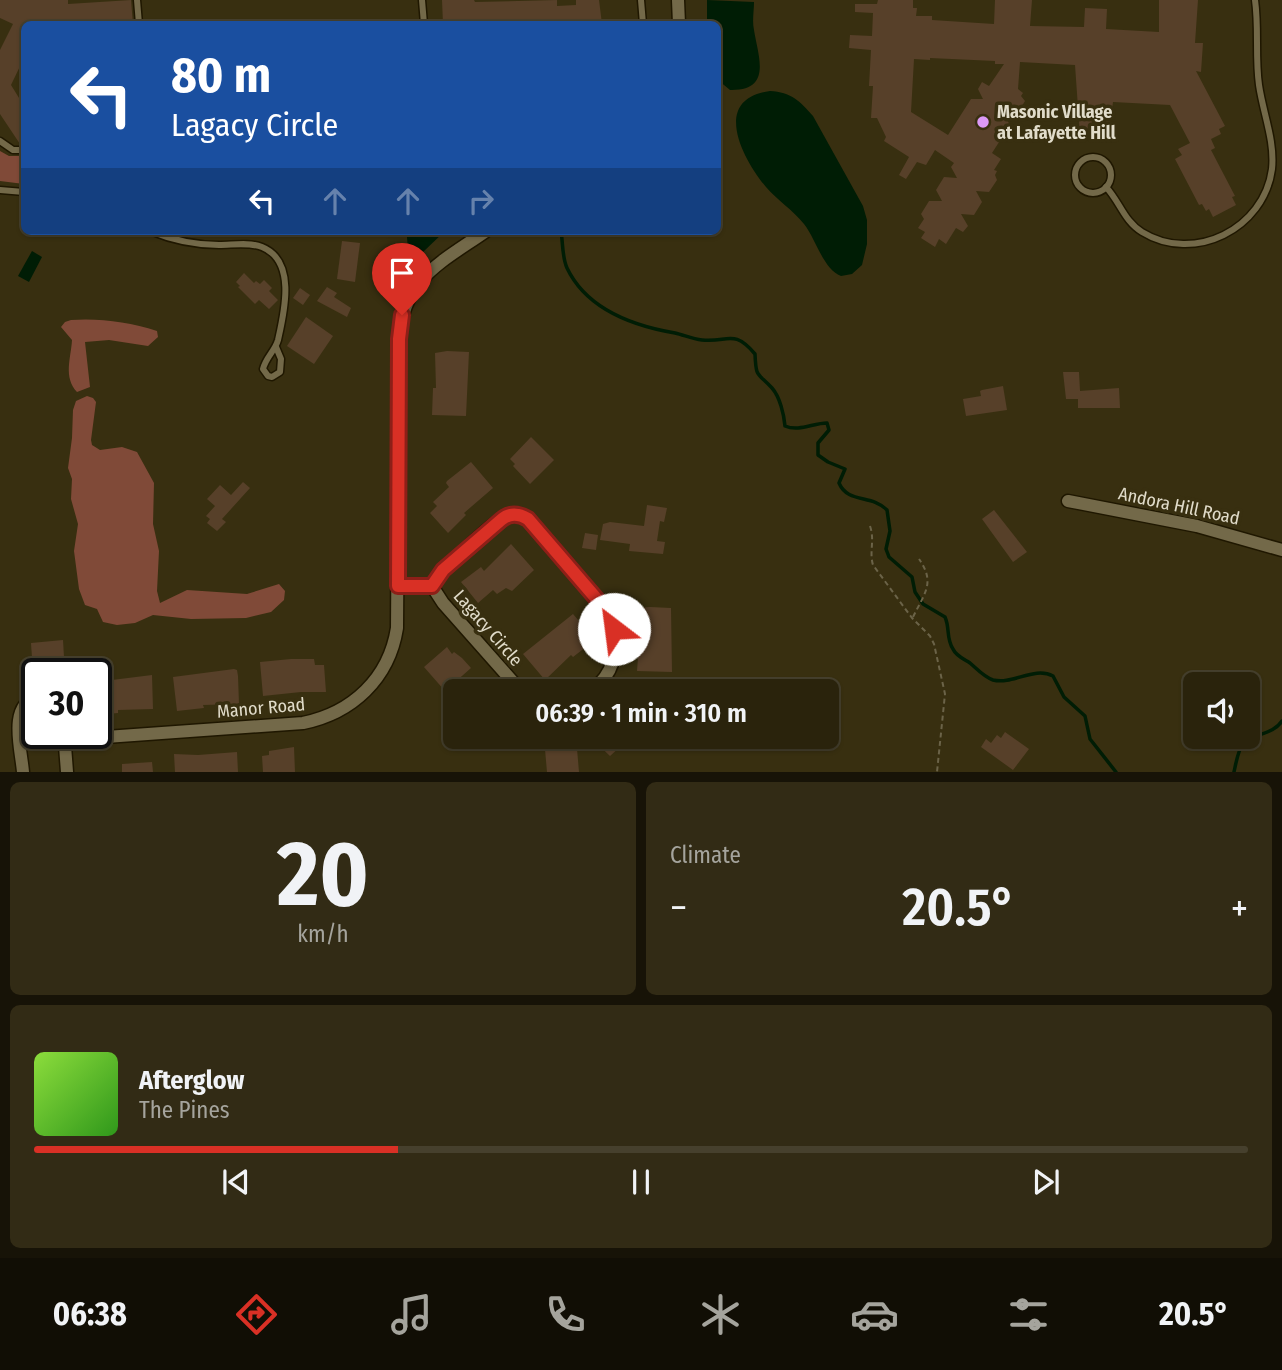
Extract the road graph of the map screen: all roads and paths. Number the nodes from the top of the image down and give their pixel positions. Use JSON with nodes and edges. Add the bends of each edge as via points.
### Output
{"nodes":[{"id":1,"x":137,"y":0,"type":"edge"},
{"id":2,"x":422,"y":0,"type":"edge"},
{"id":3,"x":641,"y":0,"type":"edge"},
{"id":4,"x":678,"y":0,"type":"edge"},
{"id":5,"x":1255,"y":0,"type":"edge"},
{"id":6,"x":139,"y":21,"type":"edge"},
{"id":7,"x":424,"y":21,"type":"edge"},
{"id":8,"x":643,"y":21,"type":"edge"},
{"id":9,"x":679,"y":21,"type":"edge"},
{"id":10,"x":0,"y":141,"type":"edge"},
{"id":11,"x":21,"y":150,"type":"edge"},
{"id":12,"x":1106,"y":187,"type":"junction"},
{"id":13,"x":0,"y":190,"type":"edge"},
{"id":14,"x":21,"y":192,"type":"edge"},
{"id":15,"x":162,"y":235,"type":"edge"},
{"id":16,"x":481,"y":235,"type":"edge"},
{"id":17,"x":276,"y":347,"type":"dead end"},
{"id":18,"x":1068,"y":501,"type":"dead end"},
{"id":19,"x":870,"y":526,"type":"dead end"},
{"id":20,"x":1282,"y":550,"type":"edge"},
{"id":21,"x":919,"y":559,"type":"dead end"},
{"id":22,"x":398,"y":586,"type":"junction"},
{"id":23,"x":432,"y":586,"type":"junction"},
{"id":24,"x":912,"y":618,"type":"junction"},
{"id":25,"x":510,"y":679,"type":"edge"},
{"id":26,"x":602,"y":679,"type":"edge"},
{"id":27,"x":21,"y":709,"type":"edge"},
{"id":28,"x":112,"y":733,"type":"edge"},
{"id":29,"x":21,"y":742,"type":"edge"},
{"id":30,"x":21,"y":749,"type":"edge"},
{"id":31,"x":65,"y":749,"type":"edge"},
{"id":32,"x":23,"y":772,"type":"edge"},
{"id":33,"x":67,"y":772,"type":"edge"},
{"id":34,"x":937,"y":772,"type":"edge"}],
"edges":[{"from":1,"to":6,"type":"lane"},
{"from":2,"to":7,"type":"lane"},
{"from":3,"to":8,"type":"lane"},
{"from":4,"to":9,"type":"street"},
{"from":5,"to":12,"type":"lane","via":[[1259,85],[1272,156],[1266,190],[1253,213],[1214,240],[1178,244],[1136,229]]},
{"from":10,"to":11,"type":"lane"},
{"from":12,"to":12,"type":"lane","via":[[1112,175],[1107,163],[1096,157],[1083,160],[1076,171],[1082,189],[1095,193]]},
{"from":13,"to":14,"type":"lane"},
{"from":15,"to":17,"type":"lane","via":[[200,243],[260,246],[273,254],[286,285]]},
{"from":16,"to":22,"type":"street","name":"Manor Road","via":[[422,279],[402,315]]},
{"from":18,"to":20,"type":"street","name":"Andora Hill Road","via":[[1197,526]]},
{"from":19,"to":24,"type":"path","via":[[873,565]]},
{"from":21,"to":24,"type":"path","via":[[928,576]]},
{"from":22,"to":23,"type":"street","name":"Lagacy Circle"},
{"from":22,"to":28,"type":"street","name":"Manor Road","via":[[397,628],[388,660],[369,688],[340,711],[292,724]]},
{"from":23,"to":25,"type":"street","name":"Lagacy Circle"},
{"from":23,"to":26,"type":"street","name":"Lagacy Circle","via":[[443,570],[504,517],[518,514],[528,519],[611,620],[616,638],[614,657]]},
{"from":24,"to":34,"type":"path","via":[[934,644],[945,694]]},
{"from":27,"to":29,"type":"street"},
{"from":30,"to":32,"type":"street"},
{"from":31,"to":33,"type":"street"}]}
